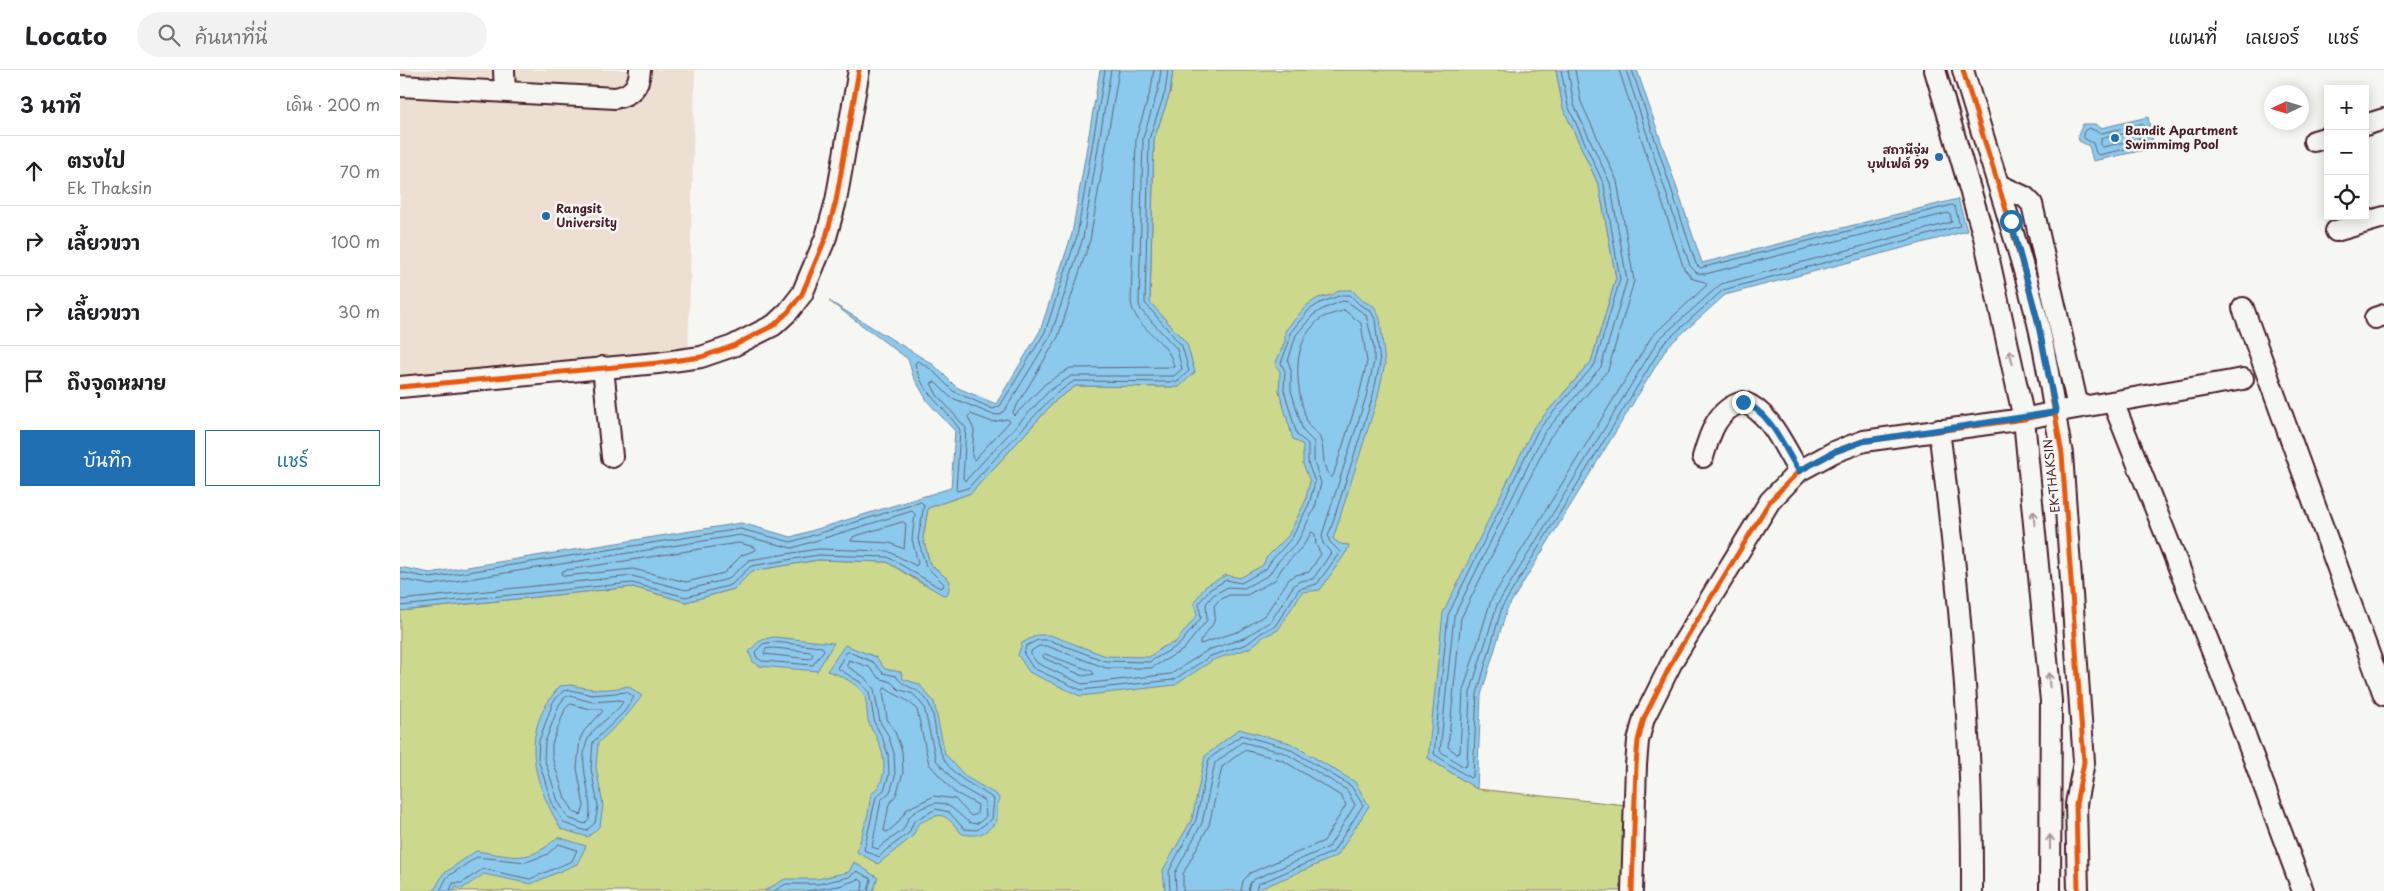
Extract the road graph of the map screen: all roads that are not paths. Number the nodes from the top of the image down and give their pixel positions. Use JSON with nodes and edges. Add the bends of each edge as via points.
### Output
{"nodes":[{"id":1,"x":504,"y":70,"type":"edge"},
{"id":2,"x":640,"y":70,"type":"edge"},
{"id":3,"x":859,"y":70,"type":"edge"},
{"id":4,"x":1935,"y":70,"type":"edge"},
{"id":5,"x":1963,"y":70,"type":"edge"},
{"id":6,"x":400,"y":86,"type":"edge"},
{"id":7,"x":506,"y":92,"type":"junction"},
{"id":8,"x":2384,"y":119,"type":"edge"},
{"id":9,"x":2369,"y":124,"type":"edge"},
{"id":10,"x":2384,"y":217,"type":"edge"},
{"id":11,"x":2336,"y":231,"type":"dead end"},
{"id":12,"x":2243,"y":308,"type":"dead end"},
{"id":13,"x":602,"y":367,"type":"junction"},
{"id":14,"x":2243,"y":379,"type":"dead end"},
{"id":15,"x":400,"y":387,"type":"edge"},
{"id":16,"x":2113,"y":402,"type":"junction"},
{"id":17,"x":2065,"y":410,"type":"junction"},
{"id":18,"x":2024,"y":419,"type":"junction"},
{"id":19,"x":1939,"y":430,"type":"junction"},
{"id":20,"x":612,"y":457,"type":"dead end"},
{"id":21,"x":1703,"y":457,"type":"dead end"},
{"id":22,"x":1799,"y":471,"type":"junction"},
{"id":23,"x":2384,"y":694,"type":"edge"},
{"id":24,"x":1632,"y":891,"type":"edge"},
{"id":25,"x":1972,"y":891,"type":"edge"},
{"id":26,"x":2050,"y":891,"type":"edge"},
{"id":27,"x":2078,"y":891,"type":"edge"},
{"id":28,"x":2304,"y":891,"type":"edge"}],
"edges":[{"from":1,"to":7,"type":"street"},
{"from":2,"to":7,"type":"street","via":[[634,90],[627,96],[615,98]]},
{"from":3,"to":13,"type":"street","via":[[836,201],[826,237],[802,294],[788,312],[774,324],[701,357]]},
{"from":18,"to":4,"type":"street","one_way":true,"via":[[1984,237]]},
{"from":5,"to":17,"type":"street","name":"EK THAKSIN","via":[[1999,185],[2025,197],[2032,204]]},
{"from":6,"to":7,"type":"street"},
{"from":8,"to":9,"type":"street"},
{"from":10,"to":11,"type":"street"},
{"from":12,"to":23,"type":"street"},
{"from":13,"to":15,"type":"street"},
{"from":13,"to":20,"type":"street"},
{"from":14,"to":16,"type":"street"},
{"from":16,"to":17,"type":"street"},
{"from":16,"to":28,"type":"street"},
{"from":17,"to":18,"type":"street"},
{"from":17,"to":27,"type":"street","name":"EK THAKSIN","via":[[2062,454],[2084,762],[2076,804]]},
{"from":18,"to":19,"type":"street"},
{"from":26,"to":18,"type":"street","one_way":true,"via":[[2050,701]]},
{"from":19,"to":22,"type":"street","via":[[1864,441],[1834,452]]},
{"from":19,"to":25,"type":"street","via":[[1961,617],[1971,770]]},
{"from":21,"to":22,"type":"street","via":[[1723,411],[1743,402],[1754,406],[1765,417]]},
{"from":22,"to":24,"type":"street","via":[[1770,501],[1674,658],[1644,718],[1636,765]]}]}
